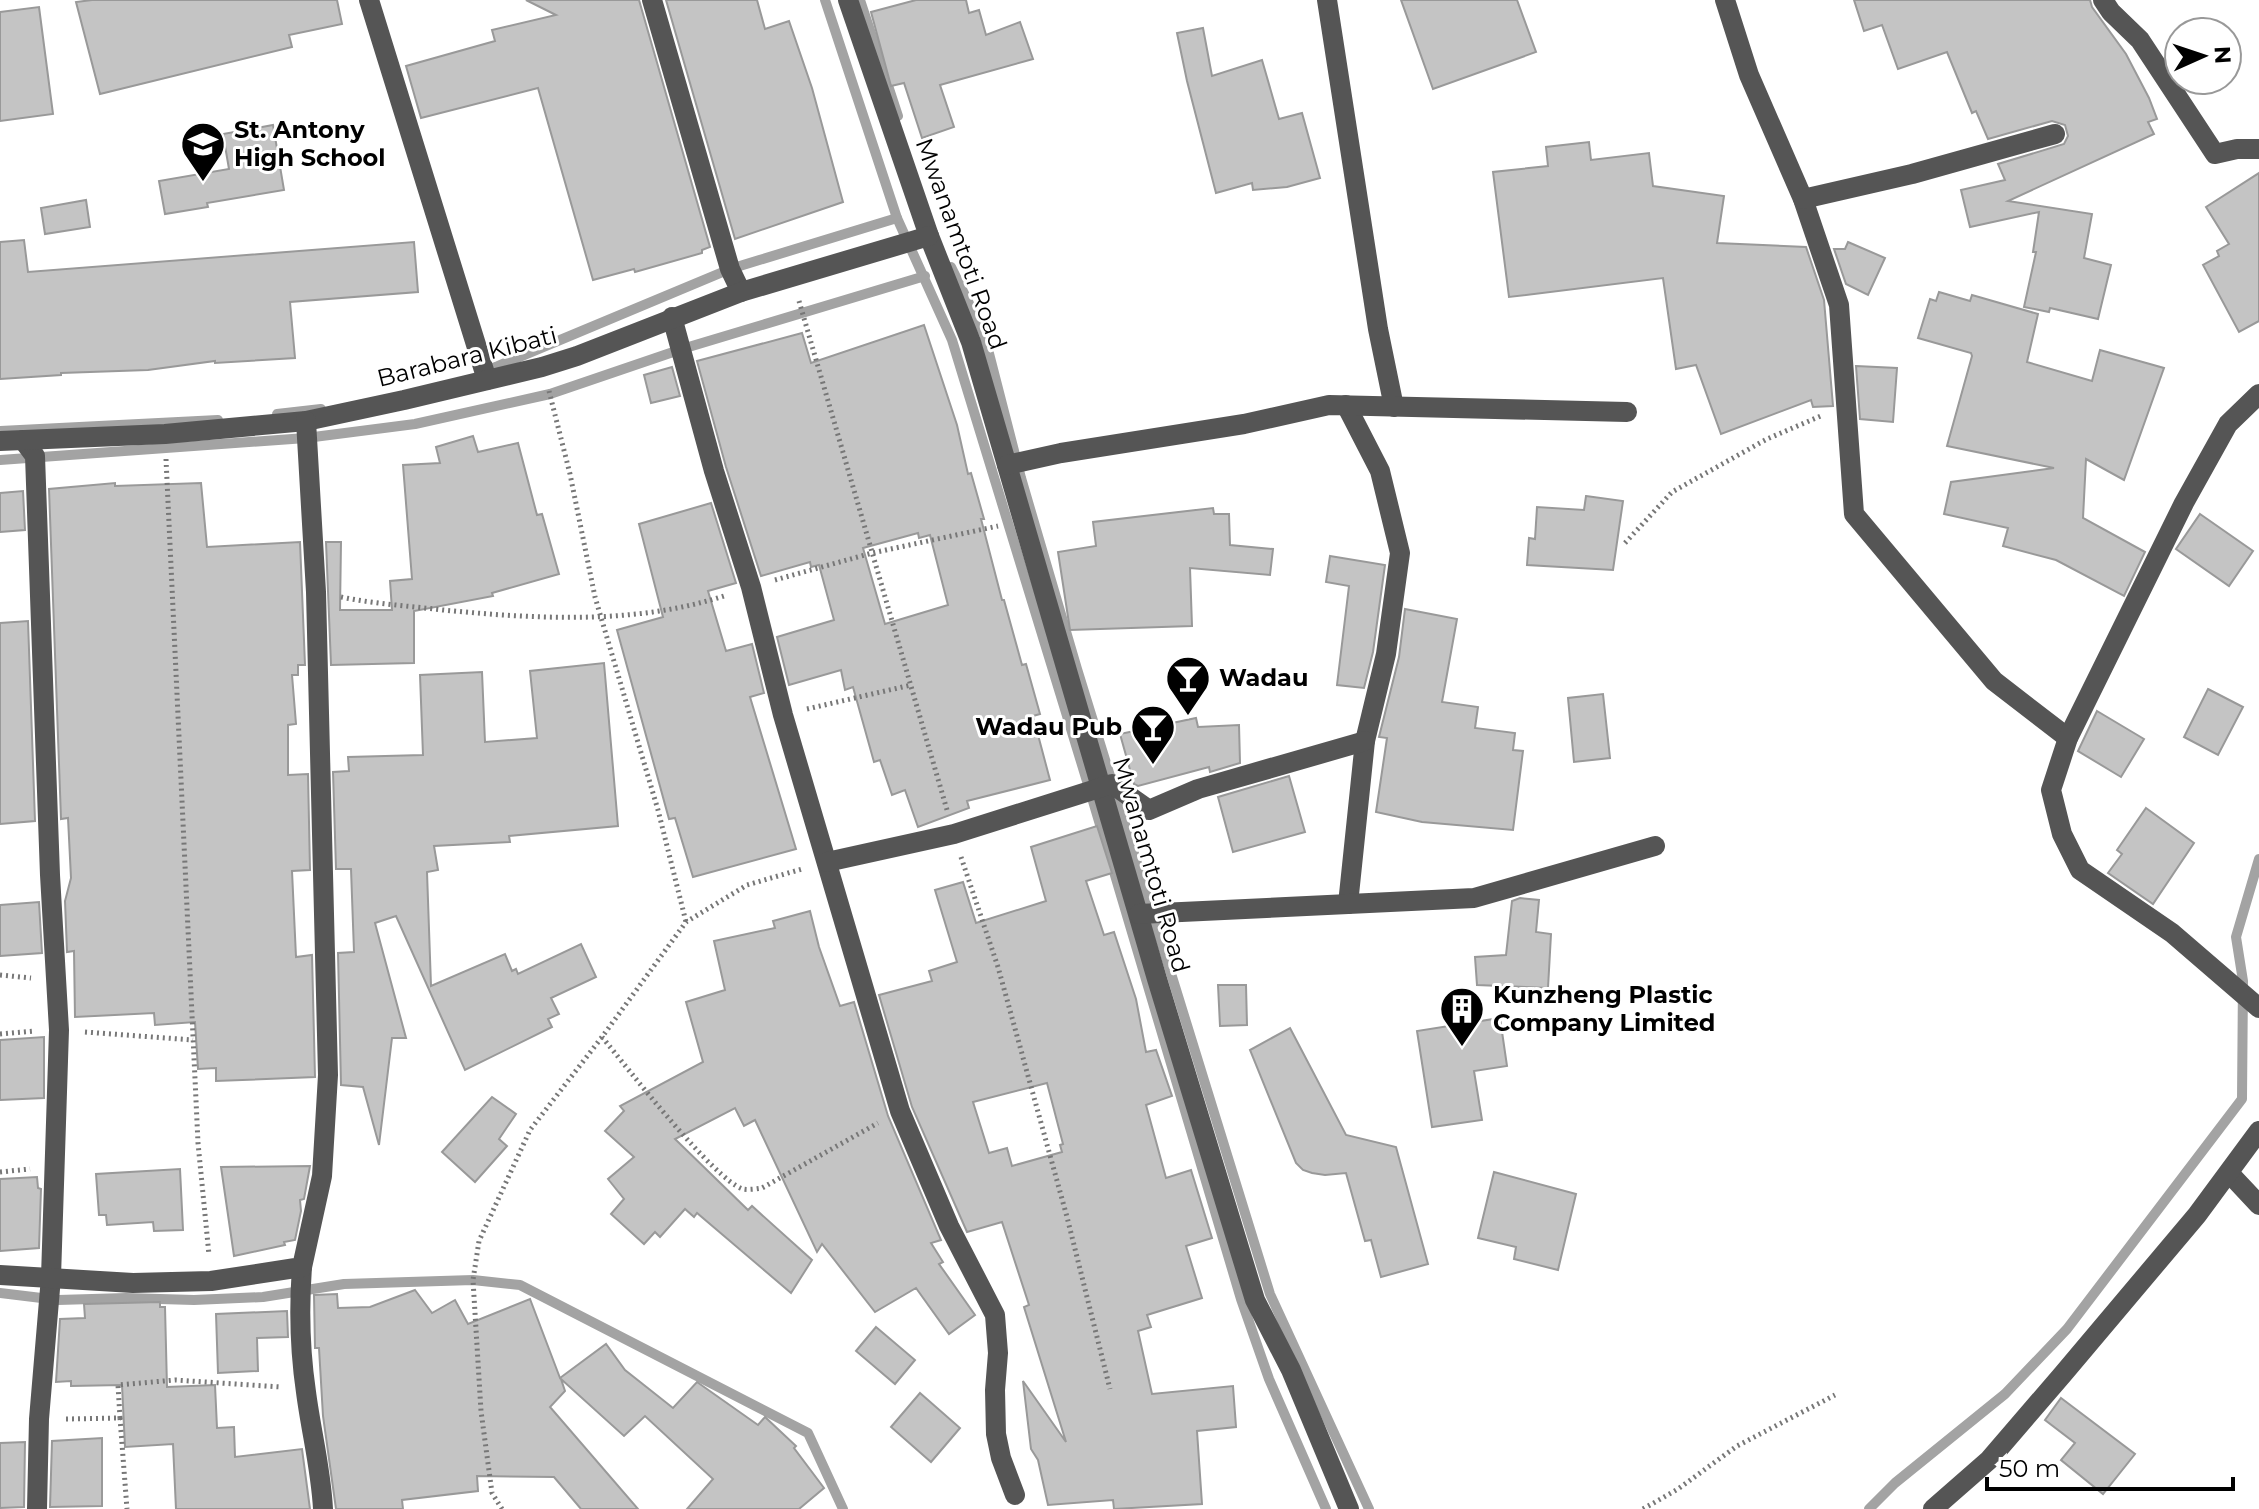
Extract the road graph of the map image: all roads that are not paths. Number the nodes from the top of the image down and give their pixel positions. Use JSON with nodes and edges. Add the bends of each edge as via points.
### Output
{"nodes":[{"id":1,"x":369,"y":0,"type":"edge"},
{"id":2,"x":652,"y":0,"type":"edge"},
{"id":3,"x":848,"y":0,"type":"edge"},
{"id":4,"x":1327,"y":0,"type":"edge"},
{"id":5,"x":1725,"y":0,"type":"edge"},
{"id":6,"x":2103,"y":0,"type":"edge"},
{"id":7,"x":2055,"y":134,"type":"dead end"},
{"id":8,"x":2259,"y":149,"type":"edge"},
{"id":9,"x":1803,"y":199,"type":"junction"},
{"id":10,"x":929,"y":236,"type":"junction"},
{"id":11,"x":741,"y":292,"type":"junction"},
{"id":12,"x":672,"y":317,"type":"junction"},
{"id":13,"x":487,"y":380,"type":"junction"},
{"id":14,"x":2259,"y":394,"type":"edge"},
{"id":15,"x":1346,"y":405,"type":"junction"},
{"id":16,"x":1394,"y":407,"type":"junction"},
{"id":17,"x":1627,"y":412,"type":"dead end"},
{"id":18,"x":306,"y":421,"type":"junction"},
{"id":19,"x":23,"y":440,"type":"junction"},
{"id":20,"x":0,"y":441,"type":"edge"},
{"id":21,"x":1007,"y":465,"type":"junction"},
{"id":22,"x":2068,"y":738,"type":"junction"},
{"id":23,"x":1365,"y":741,"type":"junction"},
{"id":24,"x":1102,"y":787,"type":"junction"},
{"id":25,"x":1655,"y":846,"type":"dead end"},
{"id":26,"x":827,"y":862,"type":"junction"},
{"id":27,"x":1348,"y":904,"type":"junction"},
{"id":28,"x":1139,"y":914,"type":"junction"},
{"id":29,"x":2259,"y":1008,"type":"edge"},
{"id":30,"x":2259,"y":1131,"type":"edge"},
{"id":31,"x":2230,"y":1174,"type":"junction"},
{"id":32,"x":2259,"y":1205,"type":"edge"},
{"id":33,"x":302,"y":1267,"type":"junction"},
{"id":34,"x":0,"y":1275,"type":"edge"},
{"id":35,"x":51,"y":1277,"type":"junction"},
{"id":36,"x":1015,"y":1495,"type":"dead end"},
{"id":37,"x":37,"y":1509,"type":"edge"},
{"id":38,"x":323,"y":1509,"type":"edge"},
{"id":39,"x":1349,"y":1509,"type":"edge"},
{"id":40,"x":1933,"y":1509,"type":"edge"}],
"edges":[{"from":1,"to":13,"type":"street"},
{"from":2,"to":11,"type":"street"},
{"from":3,"to":10,"type":"street","name":"Mwanamtoti Road"},
{"from":4,"to":16,"type":"street"},
{"from":5,"to":9,"type":"street","via":[[1749,75]]},
{"from":6,"to":8,"type":"street","via":[[2140,40],[2215,154]]},
{"from":7,"to":9,"type":"street"},
{"from":9,"to":22,"type":"street","via":[[1839,305],[1854,514],[1994,681]]},
{"from":10,"to":11,"type":"street","name":"Barabara Kibati"},
{"from":10,"to":21,"type":"street","name":"Mwanamtoti Road","via":[[971,342]]},
{"from":11,"to":12,"type":"street","name":"Barabara Kibati"},
{"from":12,"to":13,"type":"street","name":"Barabara Kibati","via":[[577,356]]},
{"from":12,"to":26,"type":"street"},
{"from":13,"to":18,"type":"street","name":"Barabara Kibati"},
{"from":14,"to":22,"type":"street","via":[[2220,437]]},
{"from":15,"to":16,"type":"street"},
{"from":15,"to":21,"type":"street"},
{"from":15,"to":23,"type":"street","via":[[1380,471],[1400,553],[1386,654]]},
{"from":16,"to":17,"type":"street"},
{"from":18,"to":19,"type":"street","name":"Barabara Kibati"},
{"from":18,"to":33,"type":"street","via":[[316,592],[328,1075],[322,1176]]},
{"from":19,"to":20,"type":"street","name":"Barabara Kibati"},
{"from":19,"to":35,"type":"street","via":[[35,456],[59,1030]]},
{"from":21,"to":24,"type":"street","name":"Mwanamtoti Road"},
{"from":22,"to":29,"type":"street","via":[[2051,790],[2062,834],[2080,870],[2172,933]]},
{"from":23,"to":24,"type":"street","via":[[1198,789],[1149,810],[1112,784]]},
{"from":23,"to":27,"type":"street"},
{"from":24,"to":26,"type":"street","via":[[954,834]]},
{"from":24,"to":28,"type":"street","name":"Mwanamtoti Road"},
{"from":25,"to":27,"type":"street","via":[[1474,898]]},
{"from":26,"to":36,"type":"street","via":[[900,1111],[949,1226],[995,1315],[996,1434]]},
{"from":27,"to":28,"type":"street"},
{"from":28,"to":39,"type":"street","name":"Mwanamtoti Road","via":[[1255,1300],[1291,1370]]},
{"from":30,"to":31,"type":"street"},
{"from":31,"to":32,"type":"street"},
{"from":31,"to":40,"type":"street","via":[[1989,1460]]},
{"from":33,"to":35,"type":"street","via":[[211,1281]]},
{"from":33,"to":38,"type":"street","via":[[306,1390]]},
{"from":34,"to":35,"type":"street"},
{"from":35,"to":37,"type":"street"}]}
